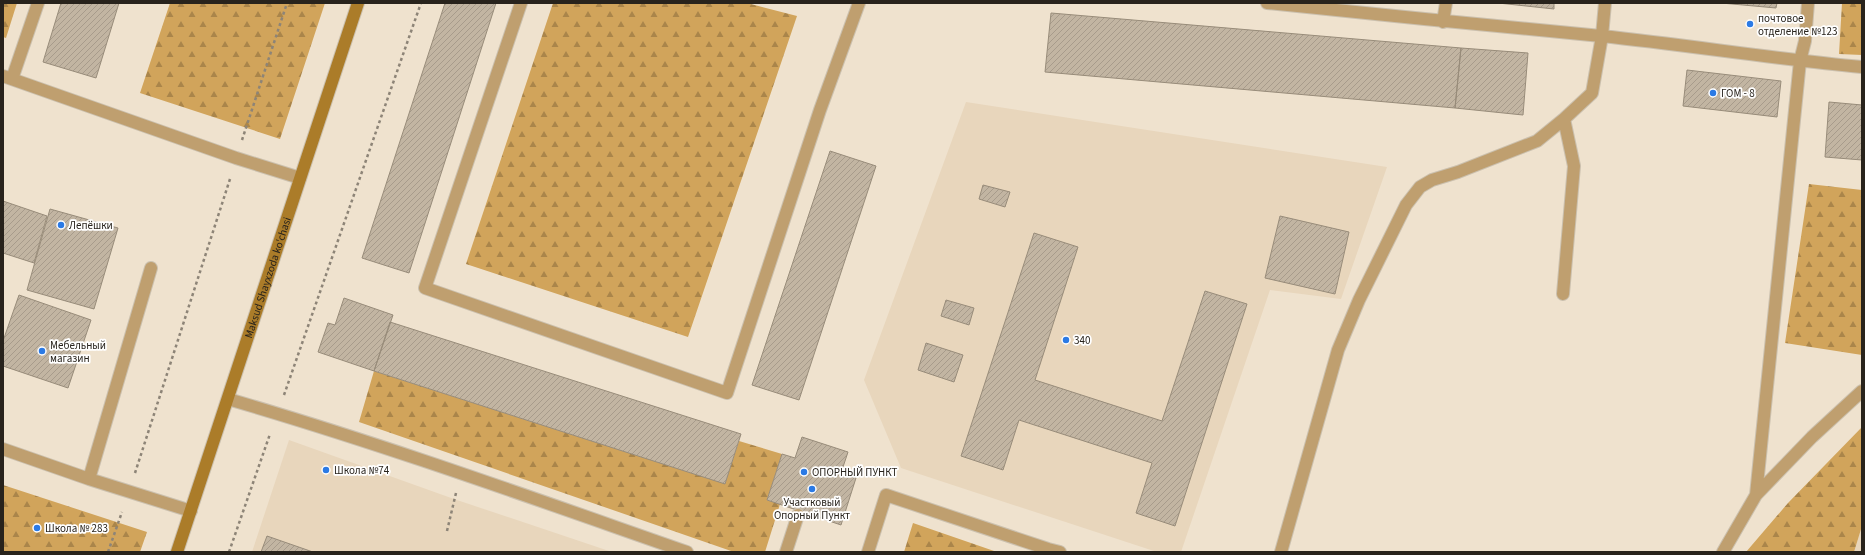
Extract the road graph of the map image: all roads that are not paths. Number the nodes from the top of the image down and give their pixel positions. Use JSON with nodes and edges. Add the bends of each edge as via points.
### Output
{"nodes":[{"id":1,"x":38,"y":3,"type":"edge"},
{"id":2,"x":358,"y":3,"type":"edge"},
{"id":3,"x":521,"y":3,"type":"edge"},
{"id":4,"x":859,"y":3,"type":"edge"},
{"id":5,"x":1267,"y":3,"type":"edge"},
{"id":6,"x":1446,"y":3,"type":"edge"},
{"id":7,"x":1605,"y":3,"type":"edge"},
{"id":8,"x":1808,"y":3,"type":"edge"},
{"id":9,"x":1443,"y":22,"type":"junction"},
{"id":10,"x":1602,"y":36,"type":"junction"},
{"id":11,"x":1800,"y":61,"type":"junction"},
{"id":12,"x":1862,"y":67,"type":"edge"},
{"id":13,"x":7,"y":78,"type":"edge"},
{"id":14,"x":1564,"y":119,"type":"junction"},
{"id":15,"x":300,"y":178,"type":"junction"},
{"id":16,"x":151,"y":268,"type":"dead end"},
{"id":17,"x":1563,"y":294,"type":"dead end"},
{"id":18,"x":1862,"y":391,"type":"edge"},
{"id":19,"x":228,"y":400,"type":"junction"},
{"id":20,"x":3,"y":448,"type":"edge"},
{"id":21,"x":89,"y":479,"type":"junction"},
{"id":22,"x":1756,"y":495,"type":"junction"},
{"id":23,"x":191,"y":511,"type":"junction"},
{"id":24,"x":798,"y":514,"type":"dead end"},
{"id":25,"x":177,"y":552,"type":"edge"},
{"id":26,"x":687,"y":552,"type":"edge"},
{"id":27,"x":786,"y":552,"type":"edge"},
{"id":28,"x":868,"y":552,"type":"edge"},
{"id":29,"x":1060,"y":552,"type":"edge"},
{"id":30,"x":1281,"y":552,"type":"edge"},
{"id":31,"x":1723,"y":552,"type":"edge"}],
"edges":[{"from":1,"to":13,"type":"street"},
{"from":2,"to":15,"type":"street","name":"Maksud Shayxzoda ko'chasi"},
{"from":3,"to":4,"type":"street","via":[[425,288],[726,393],[820,110]]},
{"from":5,"to":9,"type":"street"},
{"from":6,"to":9,"type":"street"},
{"from":7,"to":10,"type":"street"},
{"from":8,"to":11,"type":"street","via":[[1805,41]]},
{"from":9,"to":10,"type":"street"},
{"from":10,"to":11,"type":"street"},
{"from":10,"to":14,"type":"street","via":[[1592,93]]},
{"from":11,"to":12,"type":"street"},
{"from":11,"to":22,"type":"street"},
{"from":13,"to":15,"type":"street"},
{"from":14,"to":17,"type":"street","via":[[1574,166]]},
{"from":14,"to":30,"type":"street","via":[[1537,140],[1432,180],[1420,187],[1406,205],[1359,300],[1338,350]]},
{"from":15,"to":19,"type":"street","name":"Maksud Shayxzoda ko'chasi"},
{"from":16,"to":21,"type":"street"},
{"from":18,"to":22,"type":"street","via":[[1812,437]]},
{"from":19,"to":23,"type":"street","name":"Maksud Shayxzoda ko'chasi"},
{"from":19,"to":26,"type":"street","via":[[461,474]]},
{"from":20,"to":21,"type":"street"},
{"from":21,"to":23,"type":"street"},
{"from":22,"to":31,"type":"street"},
{"from":23,"to":25,"type":"street","name":"Maksud Shayxzoda ko'chasi"},
{"from":24,"to":27,"type":"street"},
{"from":28,"to":29,"type":"street","via":[[886,495]]}]}
